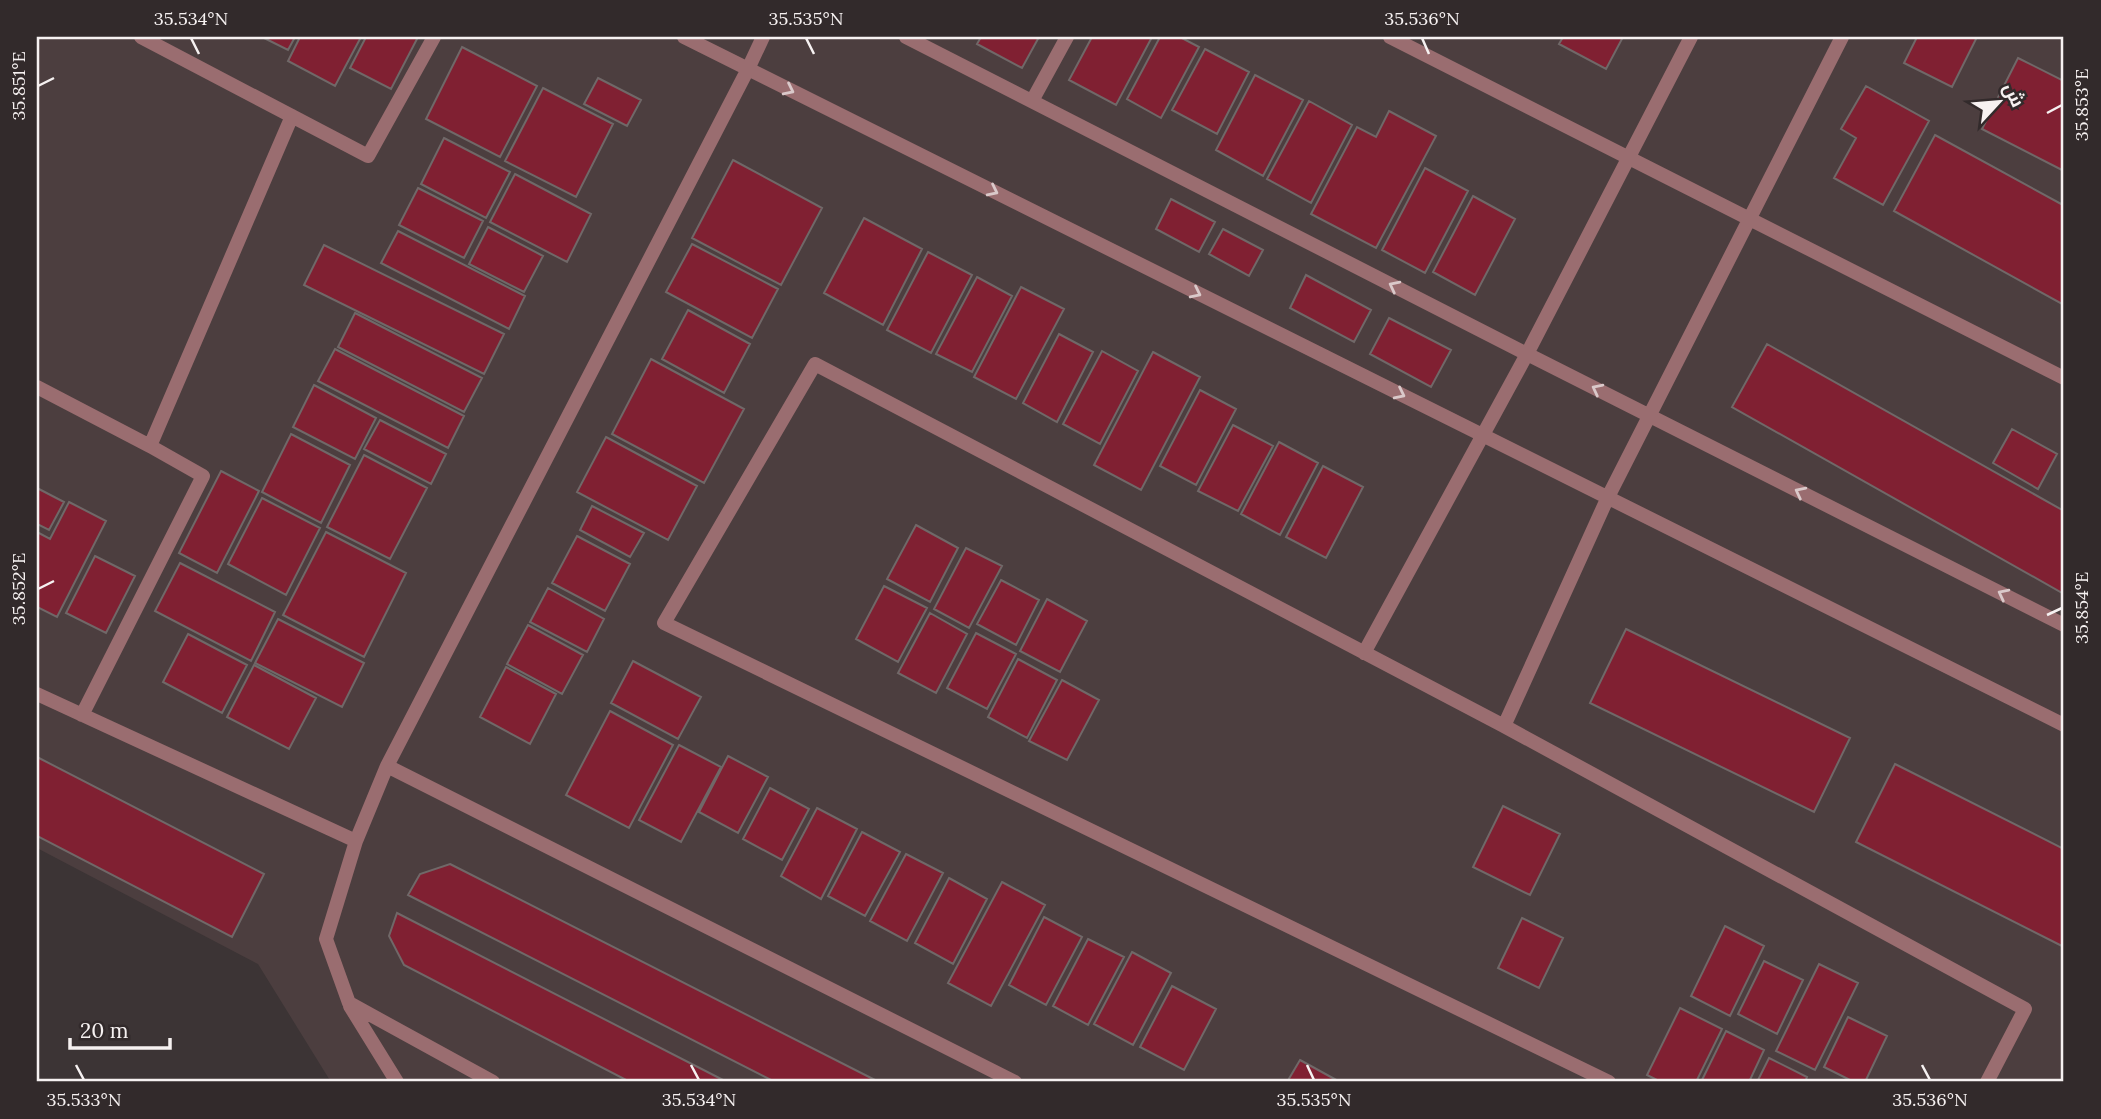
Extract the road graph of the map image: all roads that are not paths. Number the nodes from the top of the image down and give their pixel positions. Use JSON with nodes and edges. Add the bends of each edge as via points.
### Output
{"nodes":[{"id":1,"x":141,"y":37,"type":"edge"},
{"id":2,"x":434,"y":37,"type":"edge"},
{"id":3,"x":684,"y":37,"type":"edge"},
{"id":4,"x":762,"y":37,"type":"edge"},
{"id":5,"x":906,"y":37,"type":"edge"},
{"id":6,"x":1067,"y":37,"type":"edge"},
{"id":7,"x":1390,"y":37,"type":"edge"},
{"id":8,"x":1692,"y":37,"type":"edge"},
{"id":9,"x":1842,"y":37,"type":"edge"},
{"id":10,"x":748,"y":69,"type":"junction"},
{"id":11,"x":1032,"y":101,"type":"junction"},
{"id":12,"x":292,"y":116,"type":"junction"},
{"id":13,"x":1629,"y":158,"type":"junction"},
{"id":14,"x":1749,"y":218,"type":"junction"},
{"id":15,"x":1527,"y":354,"type":"junction"},
{"id":16,"x":2064,"y":378,"type":"edge"},
{"id":17,"x":37,"y":387,"type":"edge"},
{"id":18,"x":1649,"y":416,"type":"junction"},
{"id":19,"x":1483,"y":435,"type":"junction"},
{"id":20,"x":150,"y":446,"type":"junction"},
{"id":21,"x":1608,"y":497,"type":"junction"},
{"id":22,"x":2064,"y":625,"type":"edge"},
{"id":23,"x":1364,"y":653,"type":"junction"},
{"id":24,"x":37,"y":694,"type":"edge"},
{"id":25,"x":82,"y":715,"type":"junction"},
{"id":26,"x":2064,"y":725,"type":"edge"},
{"id":27,"x":1504,"y":726,"type":"junction"},
{"id":28,"x":387,"y":766,"type":"junction"},
{"id":29,"x":356,"y":841,"type":"junction"},
{"id":30,"x":349,"y":1003,"type":"junction"},
{"id":31,"x":1593,"y":1079,"type":"edge"},
{"id":32,"x":397,"y":1082,"type":"edge"},
{"id":33,"x":493,"y":1082,"type":"edge"},
{"id":34,"x":1015,"y":1082,"type":"edge"},
{"id":35,"x":1609,"y":1082,"type":"edge"},
{"id":36,"x":1987,"y":1082,"type":"edge"}],
"edges":[{"from":1,"to":12,"type":"street"},
{"from":2,"to":12,"type":"street","via":[[368,156]]},
{"from":3,"to":10,"type":"street"},
{"from":4,"to":10,"type":"street"},
{"from":5,"to":11,"type":"street"},
{"from":6,"to":11,"type":"street"},
{"from":7,"to":13,"type":"street"},
{"from":8,"to":13,"type":"street"},
{"from":9,"to":14,"type":"street"},
{"from":10,"to":19,"type":"street","one_way":true},
{"from":10,"to":28,"type":"street"},
{"from":15,"to":11,"type":"street","one_way":true},
{"from":12,"to":20,"type":"street"},
{"from":13,"to":14,"type":"street"},
{"from":13,"to":15,"type":"street"},
{"from":14,"to":16,"type":"street"},
{"from":14,"to":18,"type":"street"},
{"from":18,"to":15,"type":"street","one_way":true},
{"from":15,"to":19,"type":"street"},
{"from":17,"to":20,"type":"street"},
{"from":18,"to":21,"type":"street"},
{"from":22,"to":18,"type":"street","one_way":true},
{"from":19,"to":21,"type":"street"},
{"from":19,"to":23,"type":"street"},
{"from":20,"to":25,"type":"street","via":[[203,476]]},
{"from":21,"to":26,"type":"street"},
{"from":21,"to":27,"type":"street"},
{"from":23,"to":27,"type":"street"},
{"from":23,"to":31,"type":"street","via":[[815,364],[664,623]]},
{"from":24,"to":25,"type":"street"},
{"from":25,"to":29,"type":"street"},
{"from":27,"to":36,"type":"street","via":[[2025,1009]]},
{"from":28,"to":29,"type":"street"},
{"from":28,"to":34,"type":"street"},
{"from":29,"to":30,"type":"street","via":[[326,939]]},
{"from":30,"to":32,"type":"street"},
{"from":30,"to":33,"type":"street"},
{"from":31,"to":35,"type":"street"}]}
